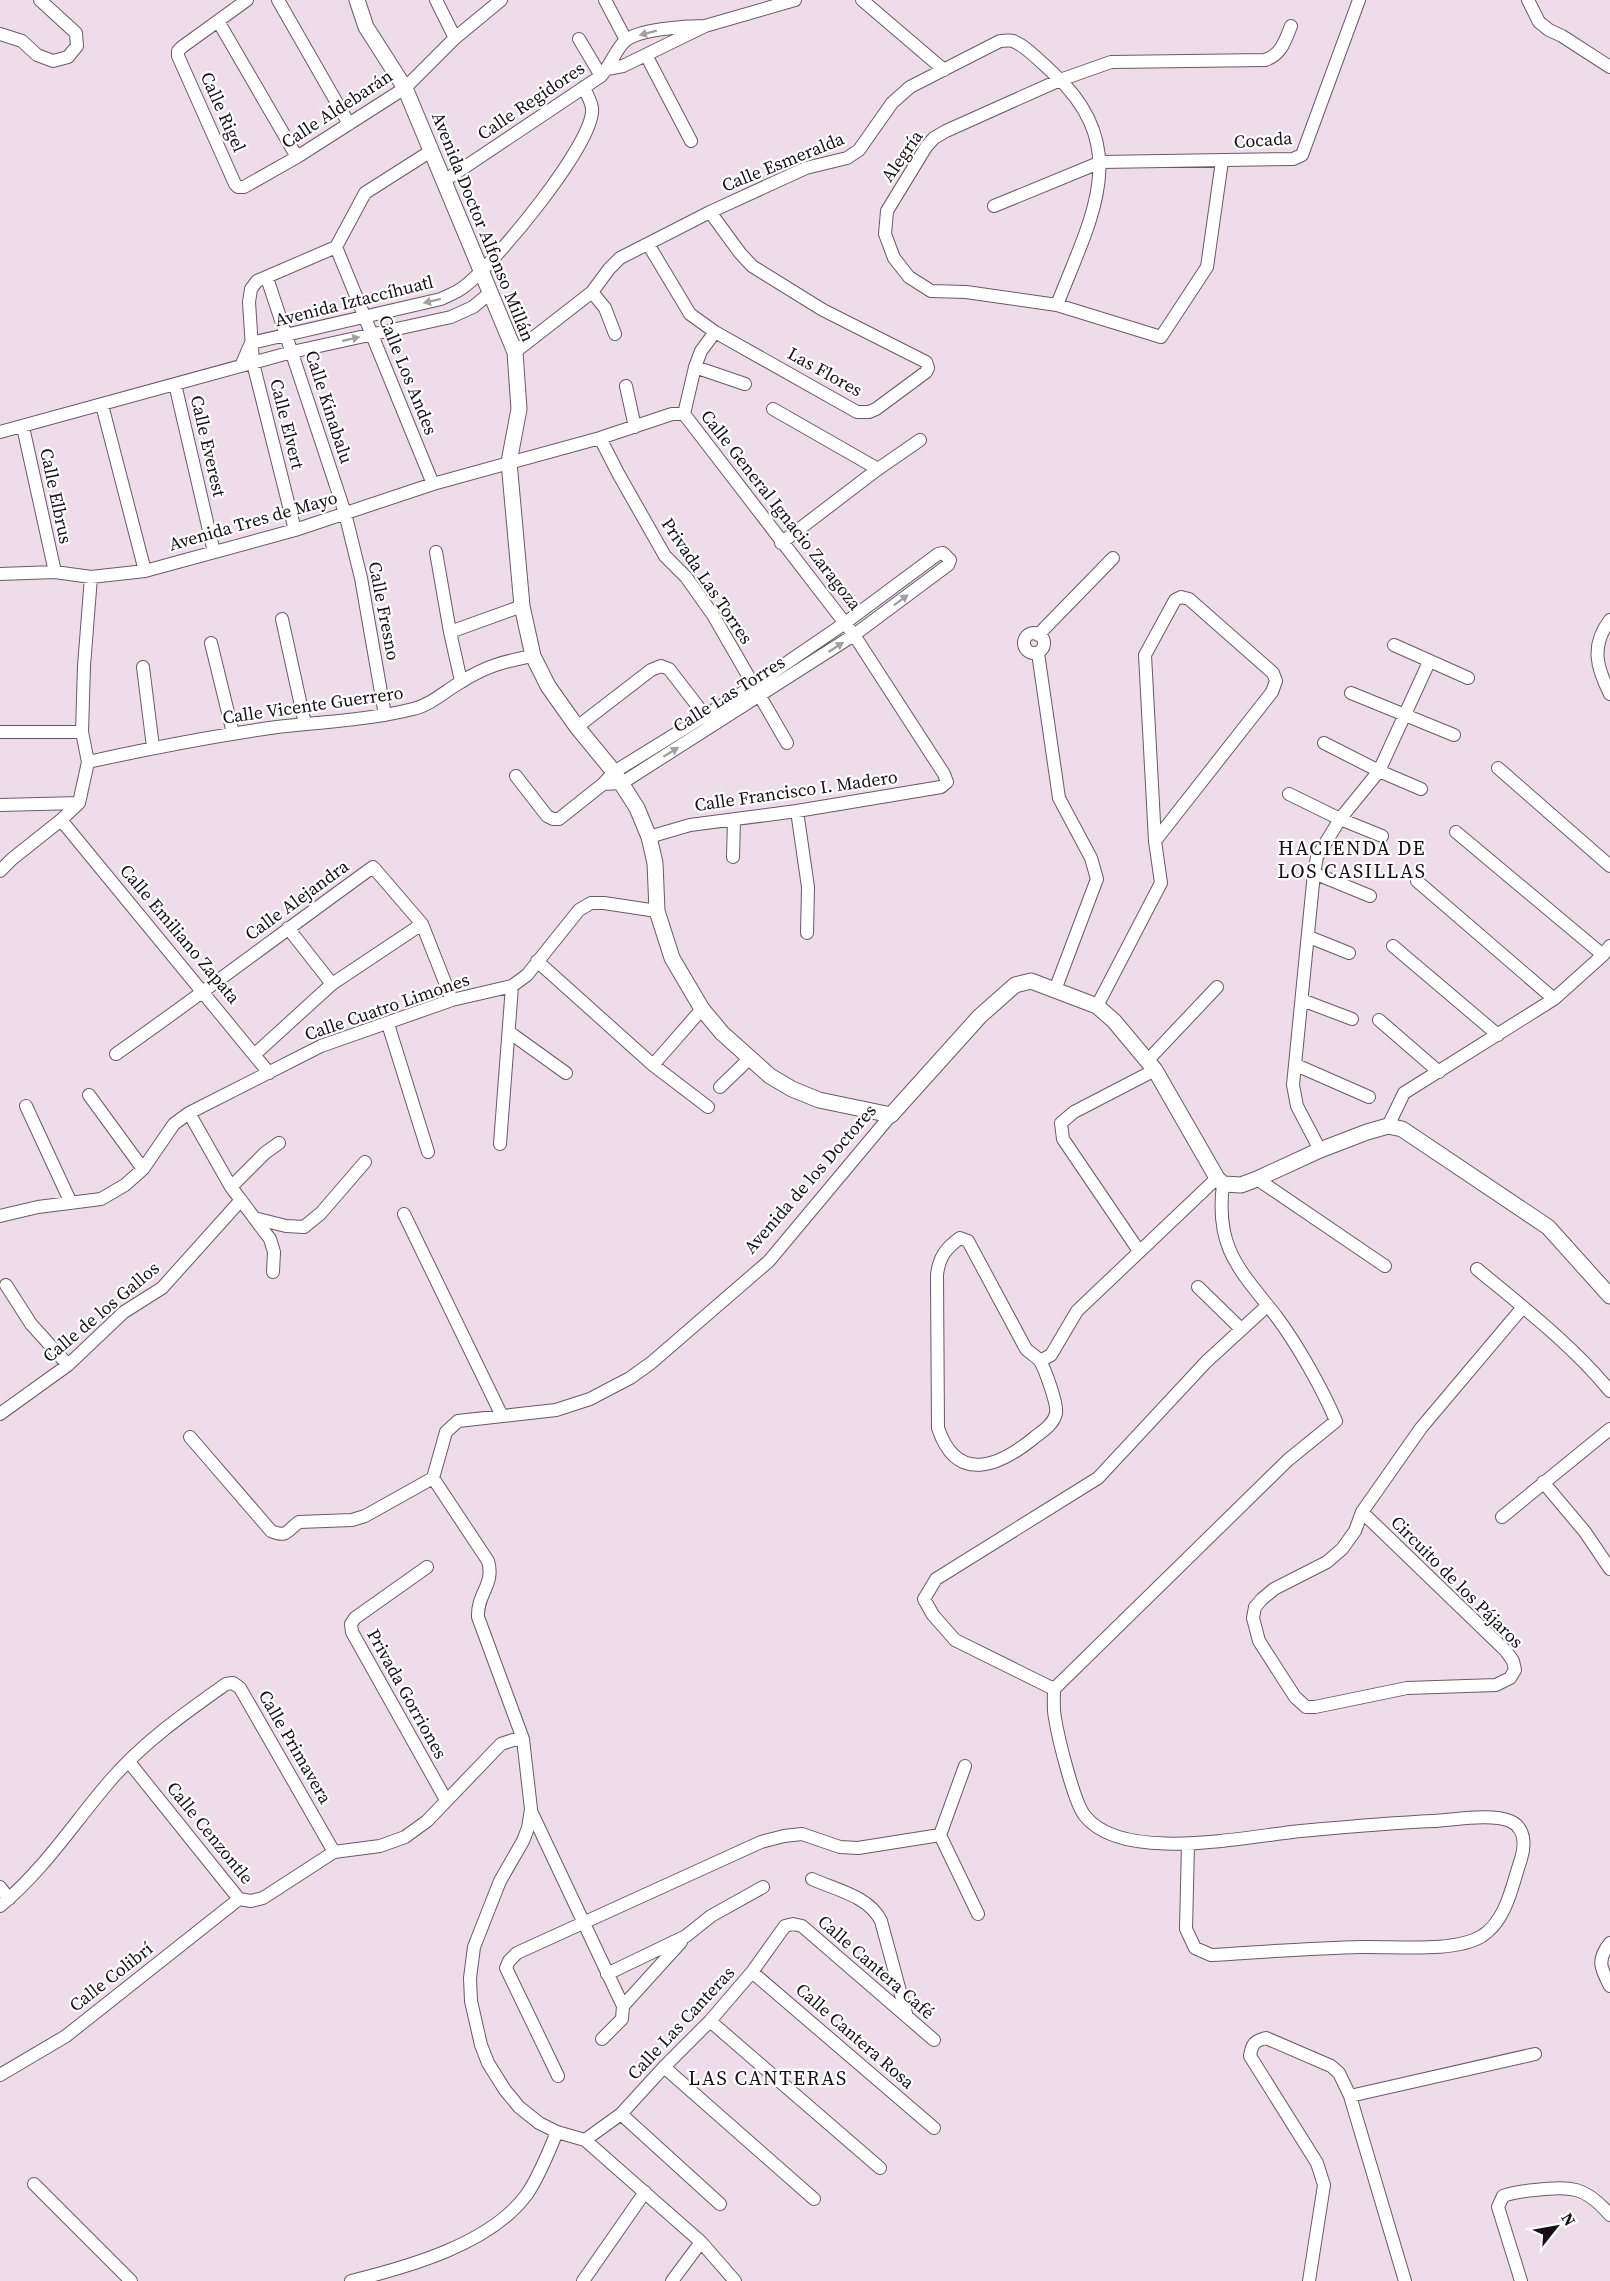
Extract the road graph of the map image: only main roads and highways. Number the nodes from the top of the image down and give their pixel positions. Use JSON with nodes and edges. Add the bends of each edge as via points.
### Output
{"nodes":[{"id":1,"x":357,"y":0,"type":"edge"},
{"id":2,"x":891,"y":1115,"type":"joint"},
{"id":3,"x":1610,"y":1296,"type":"edge"}],
"edges":[{"from":1,"to":2,"type":"main road","name":"Avenida Doctor Alfonso Millán","via":[[366,27],[405,88],[515,352],[519,409],[509,462],[522,606],[533,656],[548,686],[637,808],[649,837],[655,863],[657,911],[672,958],[702,1009],[722,1033],[770,1076],[810,1096]]},
{"from":2,"to":3,"type":"main road","name":"Avenida de los Doctores","via":[[980,1016],[1015,985],[1031,981],[1097,1006],[1114,1021],[1151,1065],[1220,1181],[1240,1185],[1388,1126],[1402,1129],[1548,1227]]}]}
